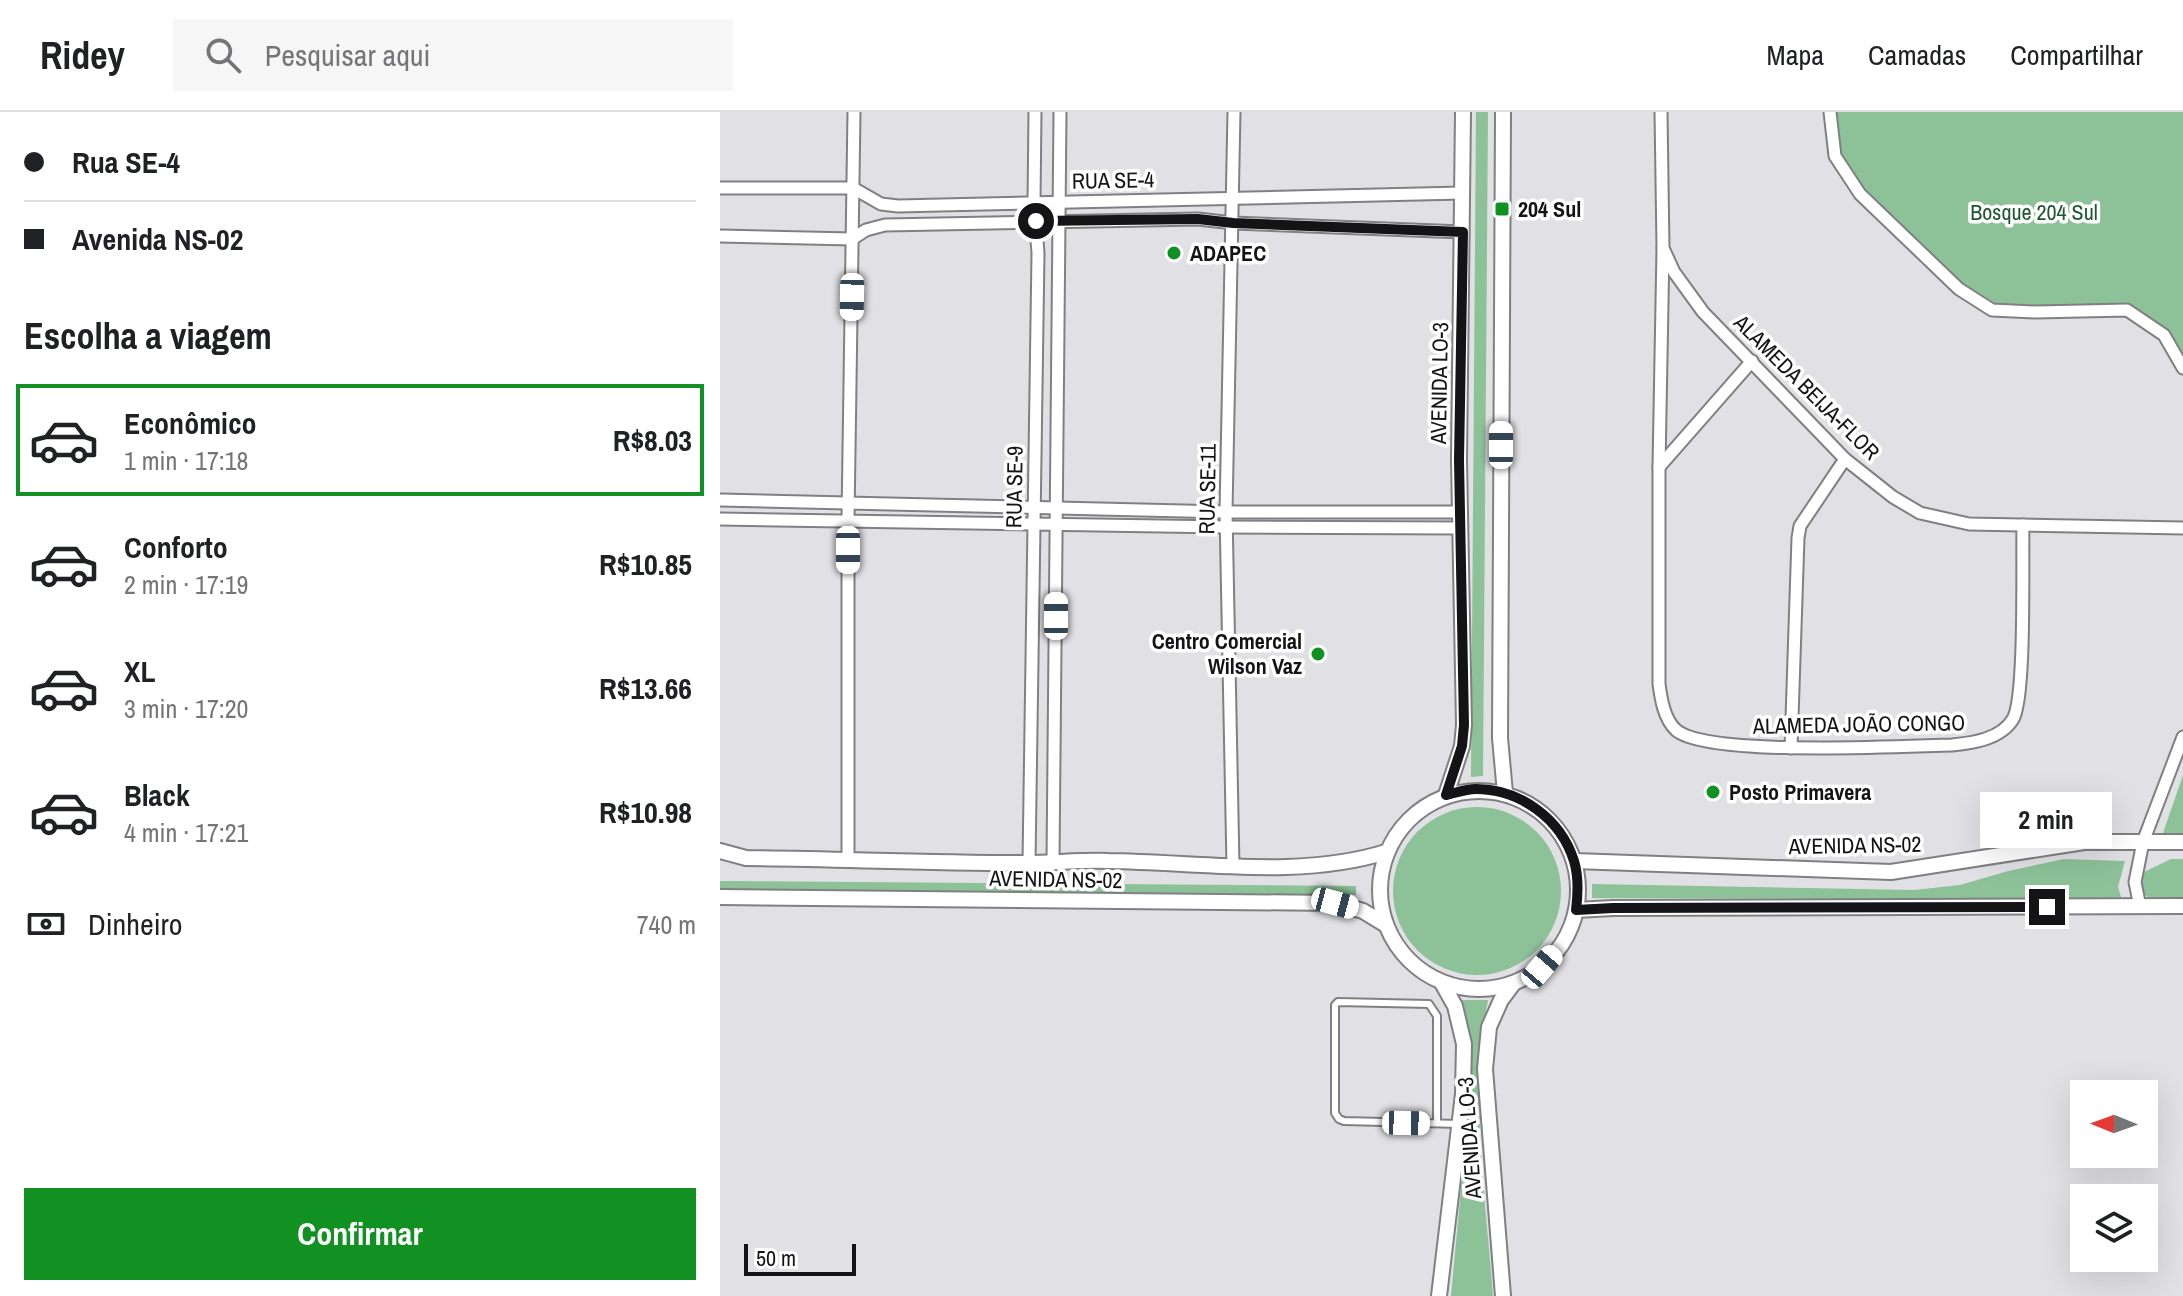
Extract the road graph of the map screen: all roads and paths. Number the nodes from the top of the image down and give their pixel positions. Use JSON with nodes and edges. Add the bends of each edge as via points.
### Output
{"nodes":[{"id":1,"x":854,"y":112,"type":"edge"},
{"id":2,"x":1035,"y":112,"type":"edge"},
{"id":3,"x":1060,"y":112,"type":"edge"},
{"id":4,"x":1234,"y":112,"type":"edge"},
{"id":5,"x":1463,"y":112,"type":"edge"},
{"id":6,"x":1503,"y":112,"type":"edge"},
{"id":7,"x":1661,"y":112,"type":"edge"},
{"id":8,"x":1830,"y":112,"type":"edge"},
{"id":9,"x":720,"y":188,"type":"edge"},
{"id":10,"x":853,"y":188,"type":"junction"},
{"id":11,"x":1462,"y":193,"type":"junction"},
{"id":12,"x":1233,"y":198,"type":"junction"},
{"id":13,"x":1058,"y":201,"type":"junction"},
{"id":14,"x":1034,"y":203,"type":"junction"},
{"id":15,"x":1058,"y":220,"type":"junction"},
{"id":16,"x":1036,"y":221,"type":"junction"},
{"id":17,"x":1233,"y":223,"type":"junction"},
{"id":18,"x":1463,"y":232,"type":"junction"},
{"id":19,"x":720,"y":236,"type":"edge"},
{"id":20,"x":852,"y":239,"type":"junction"},
{"id":21,"x":1663,"y":248,"type":"junction"},
{"id":22,"x":1752,"y":361,"type":"junction"},
{"id":23,"x":2183,"y":368,"type":"edge"},
{"id":24,"x":1845,"y":459,"type":"junction"},
{"id":25,"x":1659,"y":467,"type":"junction"},
{"id":26,"x":720,"y":500,"type":"edge"},
{"id":27,"x":849,"y":502,"type":"junction"},
{"id":28,"x":1033,"y":506,"type":"junction"},
{"id":29,"x":1055,"y":508,"type":"junction"},
{"id":30,"x":1226,"y":512,"type":"junction"},
{"id":31,"x":1460,"y":512,"type":"junction"},
{"id":32,"x":720,"y":519,"type":"edge"},
{"id":33,"x":848,"y":519,"type":"junction"},
{"id":34,"x":1033,"y":524,"type":"junction"},
{"id":35,"x":1057,"y":525,"type":"junction"},
{"id":36,"x":2023,"y":525,"type":"junction"},
{"id":37,"x":1226,"y":527,"type":"junction"},
{"id":38,"x":1460,"y":528,"type":"junction"},
{"id":39,"x":2183,"y":528,"type":"edge"},
{"id":40,"x":2183,"y":737,"type":"edge"},
{"id":41,"x":1791,"y":748,"type":"junction"},
{"id":42,"x":1505,"y":793,"type":"junction"},
{"id":43,"x":1446,"y":795,"type":"junction"},
{"id":44,"x":2143,"y":842,"type":"junction"},
{"id":45,"x":2183,"y":842,"type":"edge"},
{"id":46,"x":720,"y":851,"type":"edge"},
{"id":47,"x":1386,"y":852,"type":"junction"},
{"id":48,"x":848,"y":858,"type":"junction"},
{"id":49,"x":1053,"y":861,"type":"junction"},
{"id":50,"x":1574,"y":861,"type":"junction"},
{"id":51,"x":1029,"y":863,"type":"junction"},
{"id":52,"x":1233,"y":866,"type":"junction"},
{"id":53,"x":720,"y":897,"type":"edge"},
{"id":54,"x":2183,"y":906,"type":"edge"},
{"id":55,"x":2140,"y":907,"type":"junction"},
{"id":56,"x":1576,"y":910,"type":"junction"},
{"id":57,"x":1386,"y":925,"type":"junction"},
{"id":58,"x":1442,"y":983,"type":"junction"},
{"id":59,"x":1513,"y":984,"type":"junction"},
{"id":60,"x":1437,"y":1123,"type":"junction"},
{"id":61,"x":1460,"y":1124,"type":"junction"},
{"id":62,"x":1439,"y":1296,"type":"edge"},
{"id":63,"x":1503,"y":1296,"type":"edge"}],
"edges":[{"from":1,"to":10,"type":"street"},
{"from":2,"to":14,"type":"street","name":"RUA SE-9"},
{"from":3,"to":13,"type":"street","name":"RUA SE-9"},
{"from":4,"to":12,"type":"street","name":"RUA SE-11"},
{"from":5,"to":11,"type":"street","name":"AVENIDA LO-3"},
{"from":6,"to":42,"type":"street","via":[[1500,738]]},
{"from":7,"to":21,"type":"street","name":"ALAMEDA BEIJA-FLOR"},
{"from":8,"to":23,"type":"street","via":[[1835,156],[1860,194],[1959,289],[1992,310],[2127,310],[2164,335]]},
{"from":9,"to":10,"type":"street","name":"RUA SE-4"},
{"from":10,"to":14,"type":"street","name":"RUA SE-4","via":[[881,204],[898,206]]},
{"from":10,"to":20,"type":"street"},
{"from":11,"to":12,"type":"street","name":"RUA SE-4"},
{"from":11,"to":18,"type":"street","name":"AVENIDA LO-3"},
{"from":12,"to":13,"type":"street","name":"RUA SE-4"},
{"from":12,"to":17,"type":"street","name":"RUA SE-11"},
{"from":13,"to":14,"type":"street","name":"RUA SE-4"},
{"from":13,"to":15,"type":"street","name":"RUA SE-9"},
{"from":14,"to":16,"type":"street","name":"RUA SE-9"},
{"from":15,"to":16,"type":"street","name":"RUA SE-4"},
{"from":15,"to":17,"type":"street","name":"RUA SE-4"},
{"from":15,"to":29,"type":"street","name":"RUA SE-9"},
{"from":16,"to":20,"type":"street","name":"RUA SE-4","via":[[885,225]]},
{"from":16,"to":28,"type":"street","name":"RUA SE-9"},
{"from":17,"to":18,"type":"street","name":"RUA SE-4"},
{"from":17,"to":30,"type":"street","name":"RUA SE-11"},
{"from":18,"to":31,"type":"street","name":"AVENIDA LO-3"},
{"from":19,"to":20,"type":"street","name":"RUA SE-4"},
{"from":20,"to":27,"type":"street"},
{"from":21,"to":22,"type":"street","name":"ALAMEDA BEIJA-FLOR","via":[[1703,312]]},
{"from":21,"to":25,"type":"street","name":"ALAMEDA JOÃO CONGO"},
{"from":22,"to":24,"type":"street","name":"ALAMEDA BEIJA-FLOR"},
{"from":22,"to":25,"type":"street"},
{"from":24,"to":36,"type":"street","name":"ALAMEDA BEIJA-FLOR","via":[[1920,513],[1969,524]]},
{"from":24,"to":41,"type":"street","via":[[1800,526]]},
{"from":25,"to":41,"type":"street","name":"ALAMEDA JOÃO CONGO","via":[[1659,684],[1668,717],[1677,731],[1692,737]]},
{"from":26,"to":27,"type":"street"},
{"from":27,"to":28,"type":"street"},
{"from":27,"to":33,"type":"street"},
{"from":28,"to":29,"type":"street"},
{"from":28,"to":34,"type":"street","name":"RUA SE-9"},
{"from":29,"to":30,"type":"street"},
{"from":29,"to":35,"type":"street","name":"RUA SE-9"},
{"from":30,"to":31,"type":"street"},
{"from":30,"to":37,"type":"street","name":"RUA SE-11"},
{"from":31,"to":38,"type":"street","name":"AVENIDA LO-3"},
{"from":32,"to":33,"type":"street"},
{"from":33,"to":34,"type":"street"},
{"from":33,"to":48,"type":"street"},
{"from":34,"to":35,"type":"street"},
{"from":34,"to":51,"type":"street","name":"RUA SE-9"},
{"from":35,"to":37,"type":"street"},
{"from":35,"to":49,"type":"street","name":"RUA SE-9"},
{"from":36,"to":39,"type":"street","name":"ALAMEDA BEIJA-FLOR"},
{"from":36,"to":41,"type":"street","name":"ALAMEDA JOÃO CONGO","via":[[2020,682],[2014,718],[1999,733],[1952,745]]},
{"from":37,"to":38,"type":"street"},
{"from":37,"to":52,"type":"street","name":"RUA SE-11"},
{"from":38,"to":43,"type":"street","name":"AVENIDA LO-3","via":[[1464,725]]},
{"from":40,"to":44,"type":"street"},
{"from":42,"to":43,"type":"street","via":[[1475,789]]},
{"from":42,"to":50,"type":"street","via":[[1535,807],[1559,831]]},
{"from":43,"to":47,"type":"street","via":[[1421,808]]},
{"from":44,"to":45,"type":"street","name":"AVENIDA NS-02"},
{"from":44,"to":50,"type":"street","name":"AVENIDA NS-02","via":[[2084,842],[1891,872]]},
{"from":44,"to":55,"type":"street","via":[[2135,882]]},
{"from":46,"to":48,"type":"street","name":"AVENIDA NS-02","via":[[746,858]]},
{"from":47,"to":52,"type":"street","name":"AVENIDA NS-02","via":[[1332,864]]},
{"from":47,"to":57,"type":"street","via":[[1379,888]]},
{"from":48,"to":51,"type":"street","name":"AVENIDA NS-02"},
{"from":49,"to":51,"type":"street","name":"AVENIDA NS-02"},
{"from":49,"to":52,"type":"street","name":"AVENIDA NS-02"},
{"from":50,"to":56,"type":"street"},
{"from":53,"to":57,"type":"street","name":"AVENIDA NS-02","via":[[1335,903]]},
{"from":54,"to":55,"type":"street"},
{"from":55,"to":56,"type":"street"},
{"from":56,"to":59,"type":"street","via":[[1564,941],[1542,967]]},
{"from":57,"to":58,"type":"street","via":[[1399,950]]},
{"from":58,"to":59,"type":"street","via":[[1478,989]]},
{"from":58,"to":61,"type":"street","name":"AVENIDA LO-3","via":[[1455,1006],[1464,1044]]},
{"from":59,"to":63,"type":"street","name":"AVENIDA LO-3","via":[[1489,1027],[1485,1069]]},
{"from":60,"to":60,"type":"lane","via":[[1339,1119],[1333,1057],[1338,1002],[1434,1008]]},
{"from":60,"to":61,"type":"lane"},
{"from":61,"to":62,"type":"street","name":"AVENIDA LO-3"}]}
